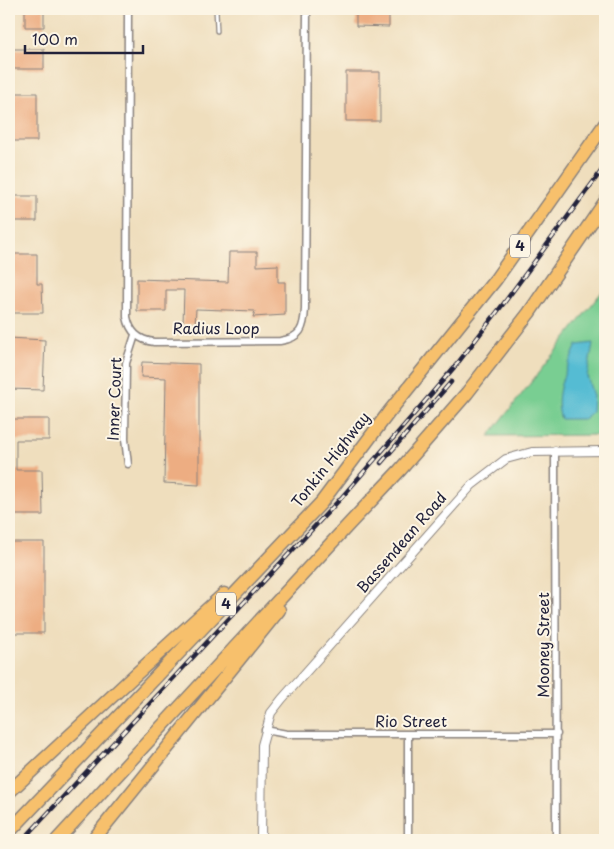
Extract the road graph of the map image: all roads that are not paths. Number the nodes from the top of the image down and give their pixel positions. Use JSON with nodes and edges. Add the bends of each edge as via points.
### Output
{"nodes":[{"id":1,"x":128,"y":9,"type":"edge"},
{"id":2,"x":216,"y":9,"type":"edge"},
{"id":3,"x":307,"y":9,"type":"edge"},
{"id":4,"x":217,"y":31,"type":"dead end"},
{"id":5,"x":605,"y":124,"type":"edge"},
{"id":6,"x":605,"y":202,"type":"edge"},
{"id":7,"x":135,"y":335,"type":"junction"},
{"id":8,"x":389,"y":412,"type":"junction"},
{"id":9,"x":555,"y":450,"type":"junction"},
{"id":10,"x":605,"y":451,"type":"edge"},
{"id":11,"x":128,"y":464,"type":"dead end"},
{"id":12,"x":350,"y":523,"type":"junction"},
{"id":13,"x":265,"y":730,"type":"junction"},
{"id":14,"x":408,"y":734,"type":"junction"},
{"id":15,"x":556,"y":734,"type":"junction"},
{"id":16,"x":9,"y":792,"type":"edge"},
{"id":17,"x":9,"y":832,"type":"edge"},
{"id":18,"x":57,"y":840,"type":"edge"},
{"id":19,"x":93,"y":840,"type":"edge"},
{"id":20,"x":261,"y":840,"type":"edge"},
{"id":21,"x":408,"y":840,"type":"edge"},
{"id":22,"x":556,"y":840,"type":"edge"}],
"edges":[{"from":1,"to":7,"type":"street","via":[[126,311]]},
{"from":2,"to":4,"type":"lane"},
{"from":3,"to":7,"type":"street","name":"Radius Loop","via":[[305,309],[301,331],[280,341],[154,342]]},
{"from":5,"to":8,"type":"highway","name":"Tonkin Highway","number":"4","via":[[496,279]]},
{"from":6,"to":12,"type":"highway","number":"4","via":[[496,358]]},
{"from":7,"to":11,"type":"street","name":"Inner Court","via":[[126,363],[125,439]]},
{"from":8,"to":16,"type":"highway","via":[[238,582]]},
{"from":8,"to":17,"type":"highway","name":"Tonkin Highway","number":"4","via":[[322,503]]},
{"from":9,"to":10,"type":"street","name":"Bassendean Road"},
{"from":9,"to":13,"type":"street","name":"Bassendean Road","via":[[506,459],[472,485],[282,699]]},
{"from":9,"to":15,"type":"street","name":"Mooney Street"},
{"from":12,"to":18,"type":"highway","number":"4"},
{"from":12,"to":19,"type":"highway"},
{"from":13,"to":14,"type":"street","name":"Rio Street","via":[[288,734]]},
{"from":13,"to":20,"type":"street","name":"Bassendean Road","via":[[261,754]]},
{"from":14,"to":15,"type":"street","name":"Rio Street"},
{"from":14,"to":21,"type":"street"},
{"from":15,"to":22,"type":"street","name":"Mooney Street"}]}
